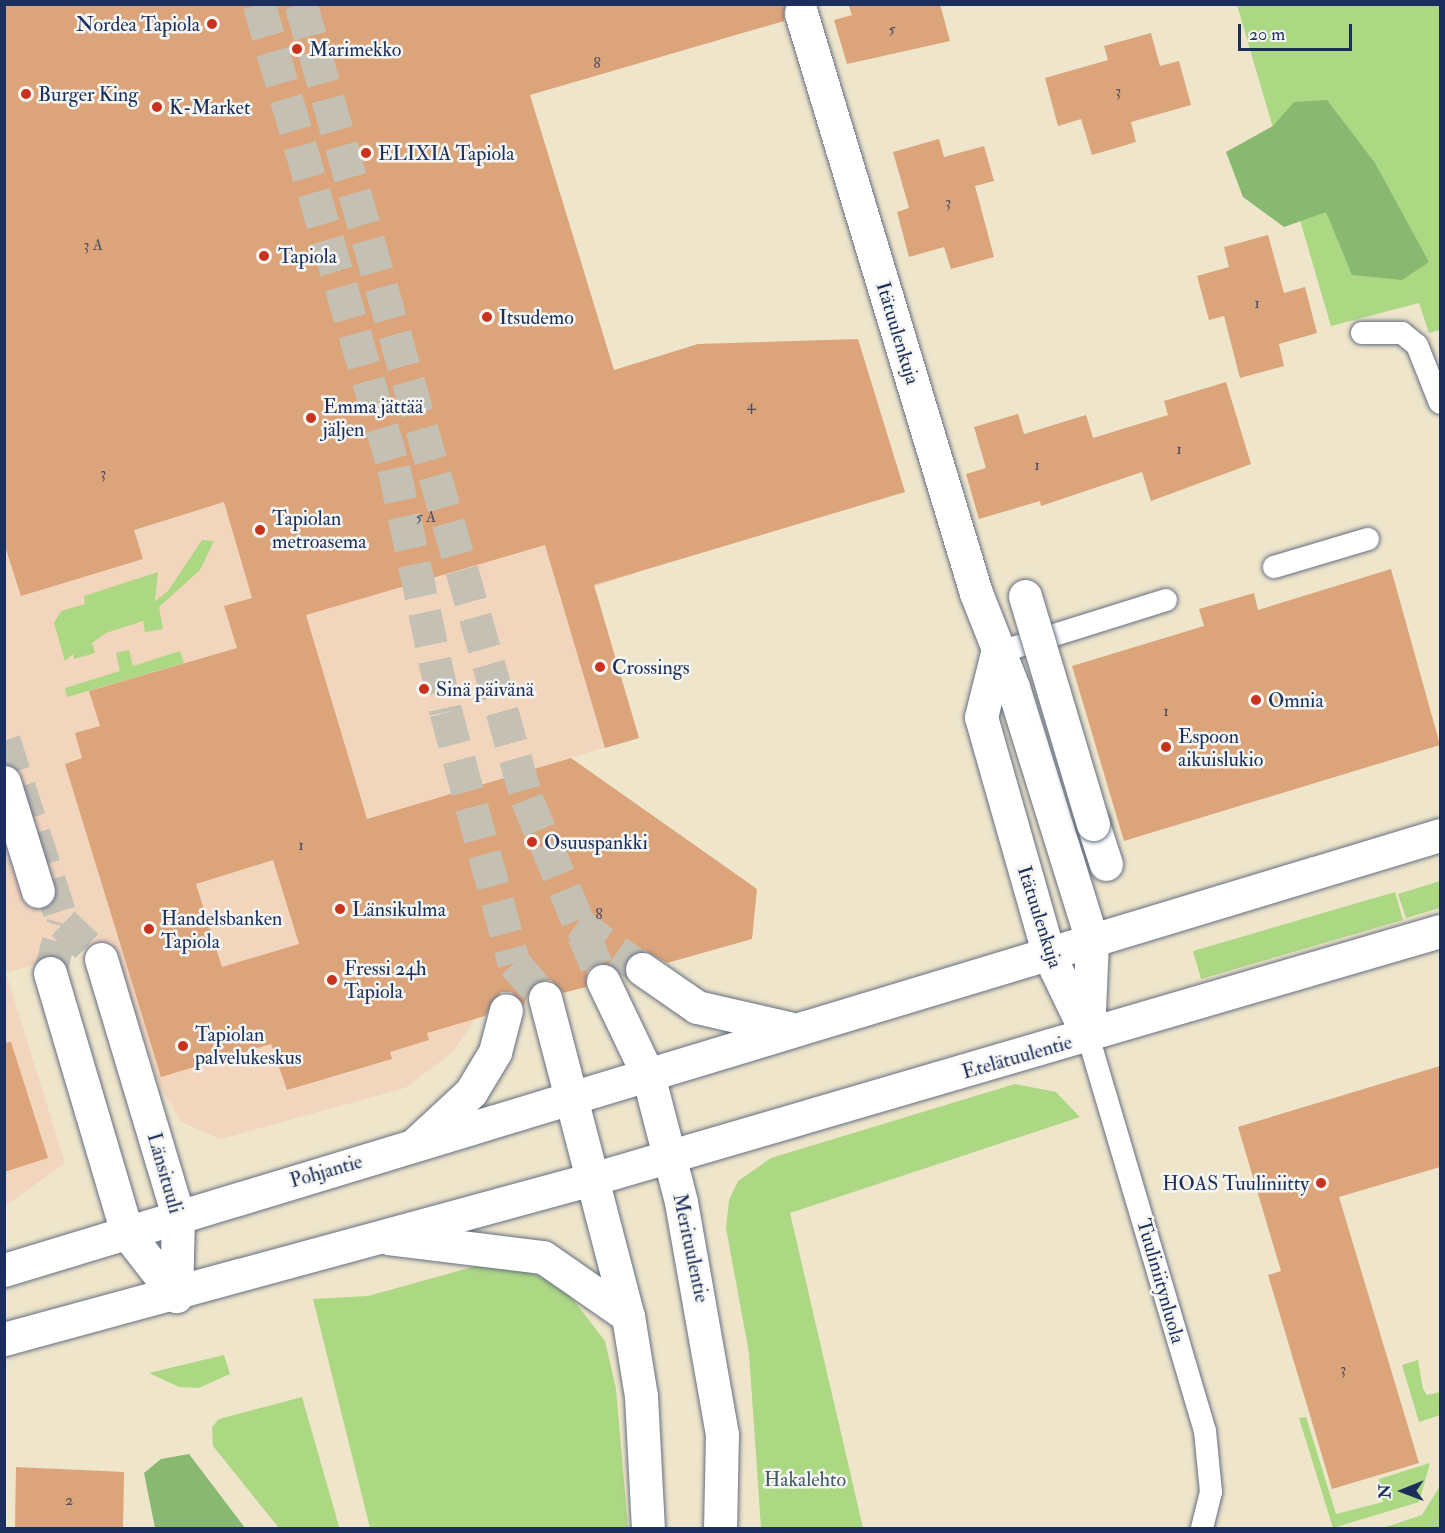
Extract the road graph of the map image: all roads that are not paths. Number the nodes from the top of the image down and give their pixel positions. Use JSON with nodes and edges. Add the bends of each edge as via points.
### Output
{"nodes":[{"id":1,"x":801,"y":13,"type":"dead end"},
{"id":2,"x":1362,"y":333,"type":"dead end"},
{"id":3,"x":1440,"y":403,"type":"edge"},
{"id":4,"x":1368,"y":539,"type":"dead end"},
{"id":5,"x":1274,"y":567,"type":"dead end"},
{"id":6,"x":1024,"y":596,"type":"dead end"},
{"id":7,"x":1166,"y":600,"type":"dead end"},
{"id":8,"x":997,"y":653,"type":"junction"},
{"id":9,"x":4,"y":782,"type":"edge"},
{"id":10,"x":1440,"y":835,"type":"edge"},
{"id":11,"x":1106,"y":864,"type":"dead end"},
{"id":12,"x":38,"y":891,"type":"dead end"},
{"id":13,"x":1440,"y":931,"type":"edge"},
{"id":14,"x":1092,"y":940,"type":"junction"},
{"id":15,"x":1049,"y":955,"type":"junction"},
{"id":16,"x":101,"y":959,"type":"tunnel mouth"},
{"id":17,"x":642,"y":969,"type":"tunnel mouth"},
{"id":18,"x":50,"y":973,"type":"tunnel mouth"},
{"id":19,"x":603,"y":981,"type":"tunnel mouth"},
{"id":20,"x":545,"y":998,"type":"tunnel mouth"},
{"id":21,"x":506,"y":1010,"type":"dead end"},
{"id":22,"x":790,"y":1029,"type":"junction"},
{"id":23,"x":1088,"y":1036,"type":"junction"},
{"id":24,"x":648,"y":1075,"type":"junction"},
{"id":25,"x":571,"y":1098,"type":"junction"},
{"id":26,"x":416,"y":1143,"type":"junction"},
{"id":27,"x":670,"y":1155,"type":"junction"},
{"id":28,"x":592,"y":1179,"type":"junction"},
{"id":29,"x":178,"y":1216,"type":"junction"},
{"id":30,"x":127,"y":1233,"type":"junction"},
{"id":31,"x":388,"y":1238,"type":"junction"},
{"id":32,"x":4,"y":1270,"type":"edge"},
{"id":33,"x":176,"y":1296,"type":"junction"},
{"id":34,"x":628,"y":1316,"type":"junction"},
{"id":35,"x":4,"y":1339,"type":"edge"},
{"id":36,"x":648,"y":1528,"type":"edge"},
{"id":37,"x":720,"y":1528,"type":"edge"},
{"id":38,"x":1202,"y":1528,"type":"edge"}],
"edges":[{"from":1,"to":8,"type":"main road","name":"Itätuulenkuja"},
{"from":2,"to":3,"type":"lane","via":[[1392,331],[1417,345],[1426,355]]},
{"from":4,"to":5,"type":"lane"},
{"from":6,"to":11,"type":"main road","bridge":true},
{"from":7,"to":8,"type":"lane"},
{"from":8,"to":14,"type":"main road","name":"Itätuulenkuja","via":[[1013,687]]},
{"from":8,"to":15,"type":"main road","name":"Itätuulenkuja","via":[[981,717]]},
{"from":9,"to":12,"type":"main road"},
{"from":10,"to":14,"type":"main road"},
{"from":13,"to":23,"type":"main road","name":"Etelätuulentie"},
{"from":14,"to":15,"type":"main road"},
{"from":14,"to":23,"type":"main road","name":"Itätuulenkuja"},
{"from":15,"to":22,"type":"main road"},
{"from":15,"to":23,"type":"main road","name":"Itätuulenkuja"},
{"from":16,"to":29,"type":"main road","name":"Länsituuli"},
{"from":17,"to":22,"type":"main road","via":[[697,1007]]},
{"from":18,"to":30,"type":"main road"},
{"from":19,"to":24,"type":"main road","name":"Merituulentie"},
{"from":20,"to":25,"type":"main road"},
{"from":21,"to":26,"type":"main road","via":[[495,1052],[471,1092]]},
{"from":22,"to":24,"type":"main road"},
{"from":23,"to":27,"type":"main road","name":"Etelätuulentie"},
{"from":23,"to":38,"type":"lane","name":"Tuuliniitynluola","via":[[1205,1431],[1211,1492]]},
{"from":24,"to":25,"type":"main road","name":"Pohjantie"},
{"from":24,"to":27,"type":"main road","name":"Merituulentie"},
{"from":25,"to":26,"type":"main road","name":"Pohjantie"},
{"from":25,"to":28,"type":"main road"},
{"from":26,"to":29,"type":"main road","name":"Pohjantie"},
{"from":27,"to":28,"type":"main road","name":"Etelätuulentie"},
{"from":27,"to":37,"type":"main road","name":"Merituulentie","via":[[704,1310],[720,1423]]},
{"from":28,"to":31,"type":"main road"},
{"from":28,"to":34,"type":"main road"},
{"from":29,"to":30,"type":"main road","name":"Pohjantie"},
{"from":29,"to":33,"type":"main road","name":"Länsituuli"},
{"from":30,"to":32,"type":"main road","name":"Pohjantie"},
{"from":30,"to":33,"type":"main road"},
{"from":31,"to":33,"type":"main road"},
{"from":31,"to":34,"type":"main road","via":[[543,1257]]},
{"from":33,"to":35,"type":"main road"},
{"from":34,"to":36,"type":"main road","via":[[641,1396]]}]}
